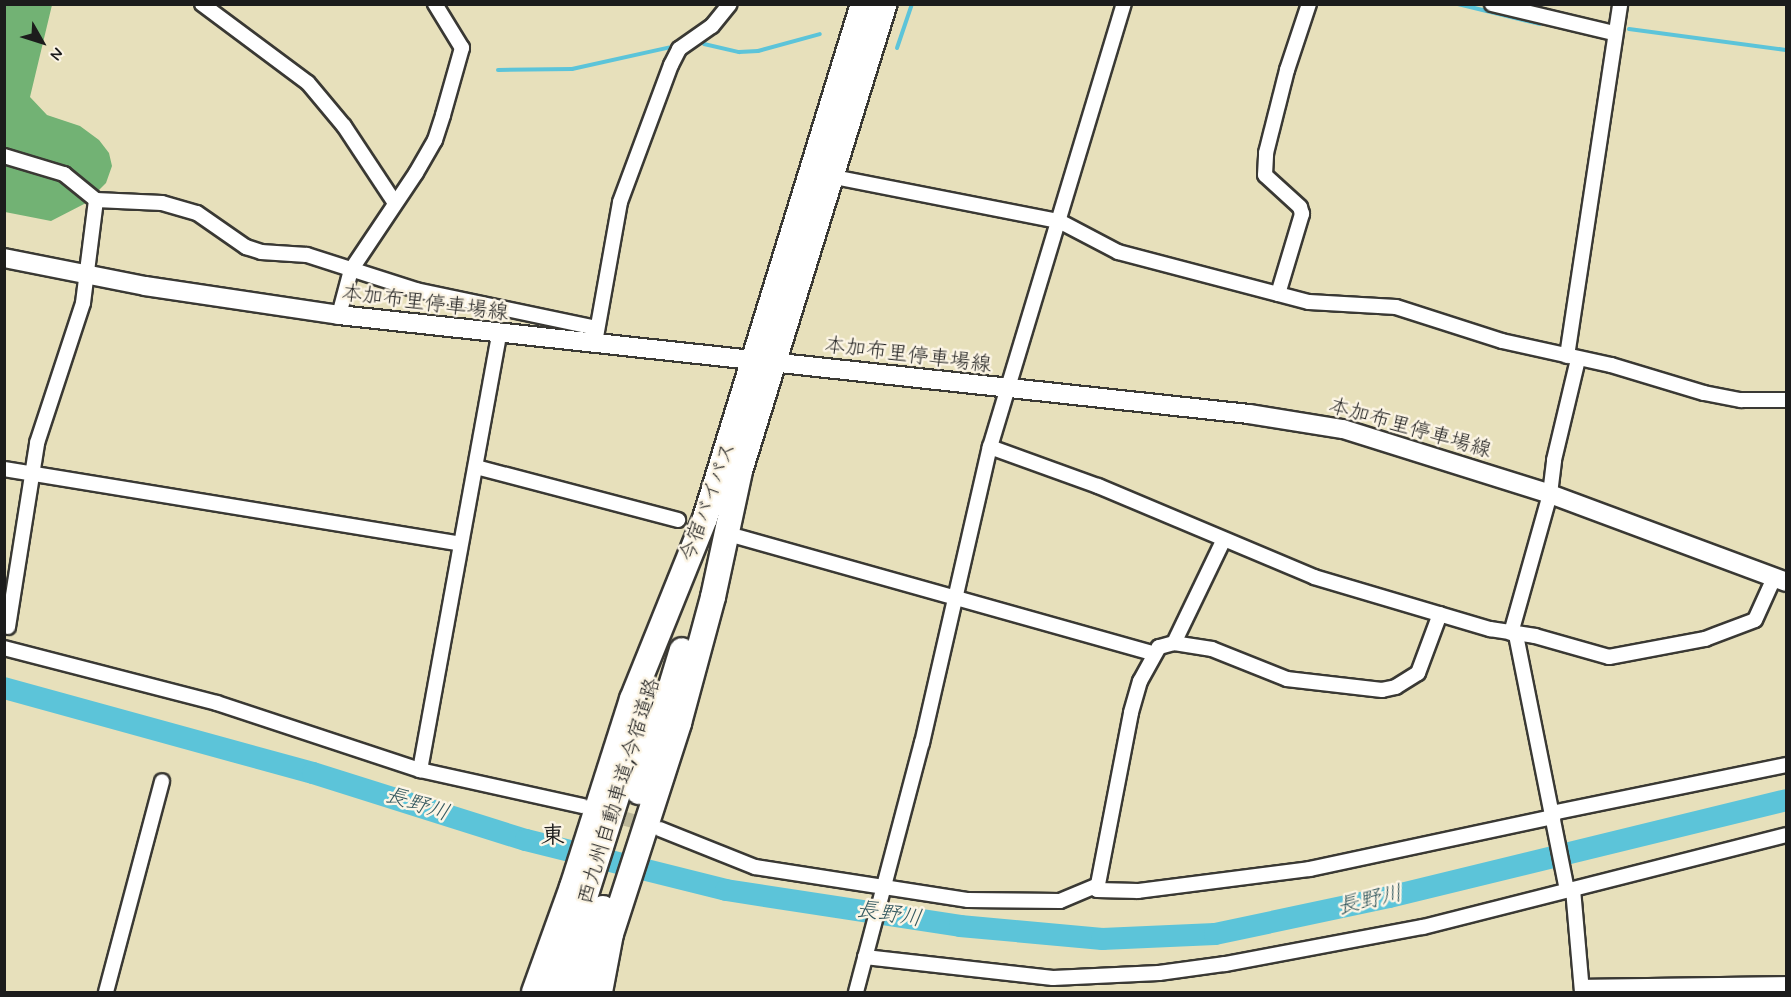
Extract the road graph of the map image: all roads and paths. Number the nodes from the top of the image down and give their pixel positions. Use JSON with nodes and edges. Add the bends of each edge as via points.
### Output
{"nodes":[{"id":1,"x":202,"y":4,"type":"edge"},
{"id":2,"x":435,"y":4,"type":"edge"},
{"id":3,"x":730,"y":4,"type":"edge"},
{"id":4,"x":863,"y":4,"type":"edge"},
{"id":5,"x":885,"y":4,"type":"edge"},
{"id":6,"x":1124,"y":4,"type":"edge"},
{"id":7,"x":1309,"y":4,"type":"edge"},
{"id":8,"x":1492,"y":4,"type":"edge"},
{"id":9,"x":1620,"y":4,"type":"edge"},
{"id":10,"x":1614,"y":33,"type":"junction"},
{"id":11,"x":4,"y":156,"type":"edge"},
{"id":12,"x":829,"y":176,"type":"junction"},
{"id":13,"x":96,"y":200,"type":"junction"},
{"id":14,"x":395,"y":202,"type":"junction"},
{"id":15,"x":1059,"y":221,"type":"junction"},
{"id":16,"x":4,"y":258,"type":"edge"},
{"id":17,"x":351,"y":270,"type":"junction"},
{"id":18,"x":88,"y":274,"type":"junction"},
{"id":19,"x":1278,"y":294,"type":"junction"},
{"id":20,"x":339,"y":315,"type":"junction"},
{"id":21,"x":499,"y":336,"type":"junction"},
{"id":22,"x":594,"y":337,"type":"junction"},
{"id":23,"x":1572,"y":357,"type":"junction"},
{"id":24,"x":763,"y":361,"type":"junction"},
{"id":25,"x":1009,"y":390,"type":"junction"},
{"id":26,"x":1786,"y":400,"type":"edge"},
{"id":27,"x":990,"y":447,"type":"junction"},
{"id":28,"x":476,"y":467,"type":"junction"},
{"id":29,"x":4,"y":469,"type":"edge"},
{"id":30,"x":740,"y":471,"type":"junction"},
{"id":31,"x":32,"y":474,"type":"junction"},
{"id":32,"x":1550,"y":494,"type":"junction"},
{"id":33,"x":705,"y":518,"type":"junction"},
{"id":34,"x":678,"y":520,"type":"dead end"},
{"id":35,"x":739,"y":537,"type":"dead end"},
{"id":36,"x":1223,"y":541,"type":"junction"},
{"id":37,"x":460,"y":544,"type":"junction"},
{"id":38,"x":1780,"y":580,"type":"edge"},
{"id":39,"x":690,"y":592,"type":"junction"},
{"id":40,"x":957,"y":597,"type":"junction"},
{"id":41,"x":1440,"y":614,"type":"junction"},
{"id":42,"x":8,"y":627,"type":"dead end"},
{"id":43,"x":1513,"y":634,"type":"junction"},
{"id":44,"x":1174,"y":642,"type":"junction"},
{"id":45,"x":4,"y":648,"type":"edge"},
{"id":46,"x":1153,"y":653,"type":"junction"},
{"id":47,"x":1786,"y":765,"type":"edge"},
{"id":48,"x":420,"y":770,"type":"junction"},
{"id":49,"x":162,"y":781,"type":"dead end"},
{"id":50,"x":1553,"y":818,"type":"junction"},
{"id":51,"x":618,"y":827,"type":"junction"},
{"id":52,"x":1786,"y":835,"type":"edge"},
{"id":53,"x":1098,"y":885,"type":"junction"},
{"id":54,"x":883,"y":889,"type":"junction"},
{"id":55,"x":1569,"y":889,"type":"junction"},
{"id":56,"x":597,"y":894,"type":"junction"},
{"id":57,"x":866,"y":957,"type":"junction"},
{"id":58,"x":1786,"y":984,"type":"edge"},
{"id":59,"x":1582,"y":990,"type":"edge"},
{"id":60,"x":106,"y":993,"type":"edge"},
{"id":61,"x":534,"y":993,"type":"edge"},
{"id":62,"x":555,"y":993,"type":"edge"},
{"id":63,"x":577,"y":993,"type":"edge"},
{"id":64,"x":600,"y":993,"type":"edge"},
{"id":65,"x":856,"y":993,"type":"edge"}],
"edges":[{"from":1,"to":14,"type":"street","via":[[308,83],[344,126]]},
{"from":2,"to":14,"type":"street","via":[[462,48],[435,140]]},
{"from":3,"to":22,"type":"street","via":[[712,26],[679,49],[671,65],[620,202]]},
{"from":4,"to":24,"type":"highway","name":"今宿バイパス"},
{"from":5,"to":12,"type":"highway","name":"今宿バイパス"},
{"from":6,"to":15,"type":"street"},
{"from":7,"to":19,"type":"street","via":[[1266,153],[1265,175],[1300,207],[1302,214]]},
{"from":8,"to":10,"type":"street"},
{"from":9,"to":10,"type":"street"},
{"from":10,"to":23,"type":"street"},
{"from":11,"to":13,"type":"street","via":[[64,174]]},
{"from":12,"to":15,"type":"street"},
{"from":12,"to":24,"type":"highway","name":"今宿バイパス"},
{"from":13,"to":17,"type":"street","via":[[162,203],[197,213],[246,247],[307,255]]},
{"from":13,"to":18,"type":"street"},
{"from":14,"to":17,"type":"street"},
{"from":15,"to":19,"type":"street","via":[[1118,252]]},
{"from":15,"to":25,"type":"street"},
{"from":16,"to":18,"type":"main road","name":"本加布里停車場線"},
{"from":17,"to":20,"type":"street"},
{"from":17,"to":22,"type":"street"},
{"from":18,"to":20,"type":"main road","name":"本加布里停車場線"},
{"from":18,"to":31,"type":"street","via":[[83,303],[37,442]]},
{"from":19,"to":23,"type":"street","via":[[1327,306],[1396,307],[1503,341]]},
{"from":20,"to":21,"type":"main road","name":"本加布里停車場線"},
{"from":21,"to":22,"type":"main road","name":"本加布里停車場線"},
{"from":21,"to":28,"type":"street"},
{"from":22,"to":24,"type":"main road","name":"本加布里停車場線"},
{"from":23,"to":26,"type":"street","via":[[1611,364],[1704,393],[1741,400]]},
{"from":23,"to":32,"type":"street"},
{"from":24,"to":25,"type":"main road","name":"本加布里停車場線"},
{"from":24,"to":30,"type":"highway","name":"今宿バイパス"},
{"from":24,"to":33,"type":"highway","name":"今宿バイパス"},
{"from":25,"to":27,"type":"street"},
{"from":25,"to":32,"type":"main road","name":"本加布里停車場線","via":[[1249,414],[1343,429]]},
{"from":27,"to":36,"type":"street","via":[[1098,486]]},
{"from":27,"to":40,"type":"street"},
{"from":28,"to":34,"type":"street"},
{"from":28,"to":37,"type":"street"},
{"from":29,"to":31,"type":"street"},
{"from":30,"to":39,"type":"highway"},
{"from":30,"to":51,"type":"highway","name":"今宿バイパス","via":[[682,712]]},
{"from":31,"to":37,"type":"street"},
{"from":31,"to":42,"type":"street"},
{"from":32,"to":38,"type":"main road","name":"本加布里停車場線"},
{"from":32,"to":43,"type":"street"},
{"from":33,"to":39,"type":"highway"},
{"from":33,"to":51,"type":"highway","name":"今宿バイパス","via":[[632,699]]},
{"from":35,"to":40,"type":"street"},
{"from":36,"to":41,"type":"street","via":[[1314,577]]},
{"from":36,"to":44,"type":"street"},
{"from":37,"to":48,"type":"street"},
{"from":38,"to":43,"type":"street","via":[[1755,620],[1705,639],[1609,657],[1535,636]]},
{"from":39,"to":51,"type":"highway","name":"西九州自動車道;今宿道路"},
{"from":40,"to":46,"type":"street"},
{"from":40,"to":54,"type":"street"},
{"from":41,"to":43,"type":"street"},
{"from":41,"to":44,"type":"street","via":[[1418,673],[1396,687],[1382,690],[1287,679],[1212,649]]},
{"from":43,"to":50,"type":"street"},
{"from":44,"to":46,"type":"street","via":[[1165,643]]},
{"from":45,"to":48,"type":"street","via":[[217,703]]},
{"from":46,"to":53,"type":"street","via":[[1131,713]]},
{"from":47,"to":50,"type":"street"},
{"from":48,"to":51,"type":"street"},
{"from":49,"to":60,"type":"street"},
{"from":50,"to":53,"type":"street","via":[[1299,871],[1138,891],[1096,890]]},
{"from":50,"to":55,"type":"street"},
{"from":51,"to":54,"type":"street","via":[[755,867]]},
{"from":51,"to":56,"type":"highway","name":"今宿バイパス"},
{"from":51,"to":56,"type":"highway","name":"今宿バイパス"},
{"from":52,"to":55,"type":"street"},
{"from":53,"to":54,"type":"street","via":[[1060,901],[968,900]]},
{"from":54,"to":57,"type":"street"},
{"from":55,"to":57,"type":"street","via":[[1352,942],[1160,973],[1053,978]]},
{"from":55,"to":59,"type":"street"},
{"from":56,"to":61,"type":"highway","name":"今宿バイパス"},
{"from":56,"to":62,"type":"highway","name":"西九州自動車道;今宿道路"},
{"from":56,"to":63,"type":"highway","name":"西九州自動車道;今宿道路"},
{"from":56,"to":64,"type":"highway","name":"今宿バイパス"},
{"from":57,"to":65,"type":"street"},
{"from":58,"to":59,"type":"street"}]}
